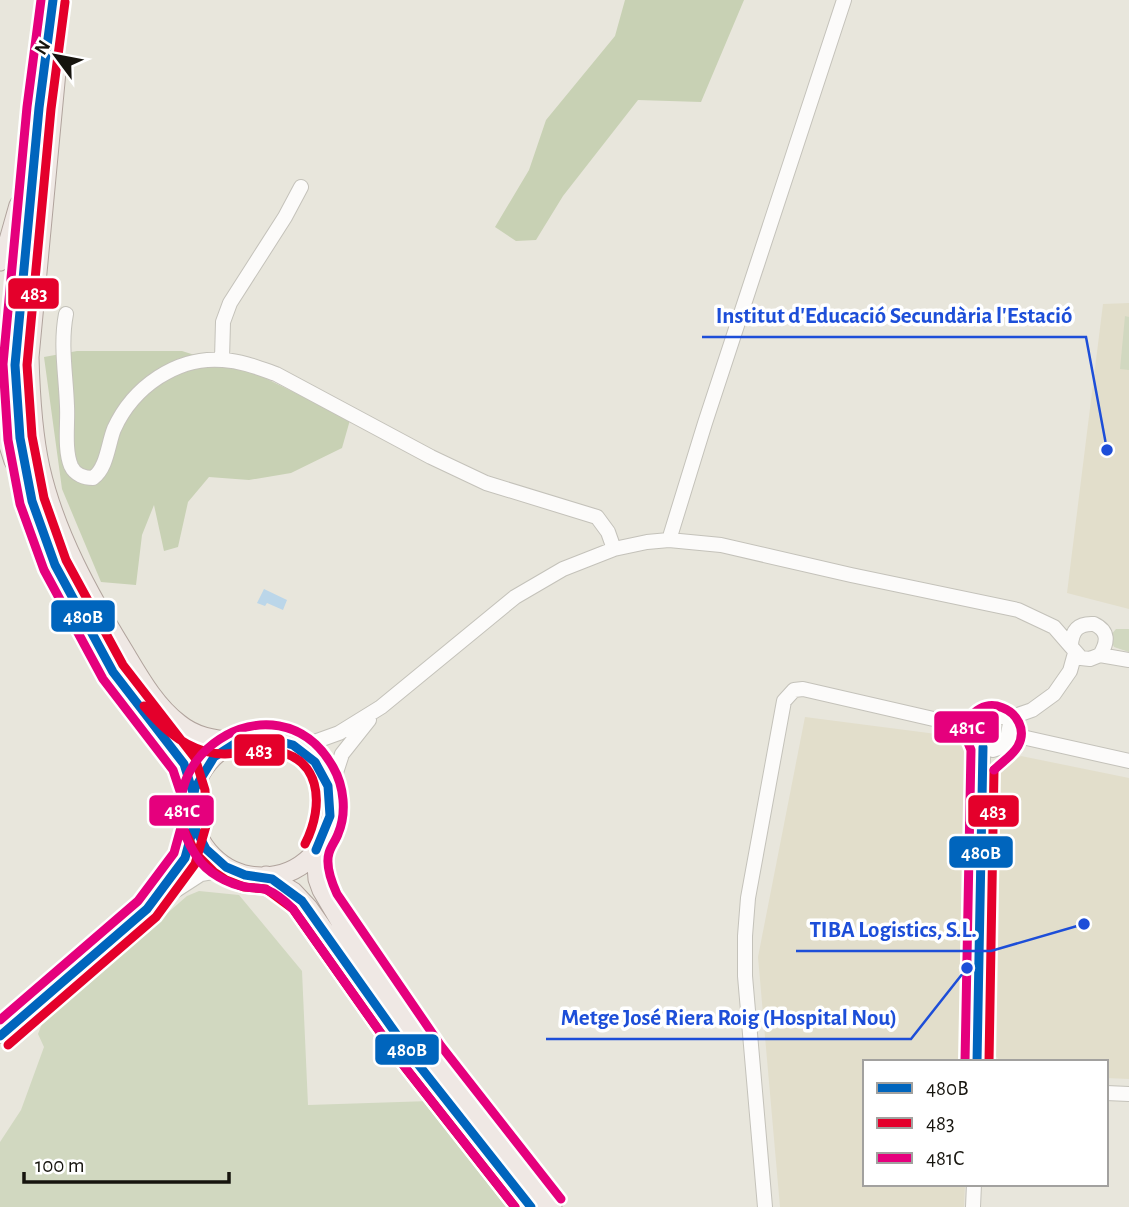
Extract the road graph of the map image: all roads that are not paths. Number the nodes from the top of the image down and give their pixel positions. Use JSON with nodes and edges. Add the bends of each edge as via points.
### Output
{"nodes":[{"id":1,"x":53,"y":0,"type":"edge"},
{"id":2,"x":63,"y":0,"type":"edge"},
{"id":3,"x":844,"y":0,"type":"edge"},
{"id":4,"x":39,"y":108,"type":"junction"},
{"id":5,"x":301,"y":187,"type":"dead end"},
{"id":6,"x":0,"y":261,"type":"edge"},
{"id":7,"x":66,"y":314,"type":"dead end"},
{"id":8,"x":222,"y":359,"type":"junction"},
{"id":9,"x":0,"y":426,"type":"edge"},
{"id":10,"x":669,"y":540,"type":"junction"},
{"id":11,"x":614,"y":549,"type":"junction"},
{"id":12,"x":55,"y":565,"type":"junction"},
{"id":13,"x":1076,"y":647,"type":"junction"},
{"id":14,"x":1103,"y":650,"type":"junction"},
{"id":15,"x":1123,"y":659,"type":"edge"},
{"id":16,"x":381,"y":706,"type":"junction"},
{"id":17,"x":1010,"y":728,"type":"junction"},
{"id":18,"x":977,"y":729,"type":"junction"},
{"id":19,"x":234,"y":743,"type":"junction"},
{"id":20,"x":294,"y":744,"type":"junction"},
{"id":21,"x":990,"y":748,"type":"junction"},
{"id":22,"x":1129,"y":761,"type":"edge"},
{"id":23,"x":330,"y":791,"type":"junction"},
{"id":24,"x":193,"y":793,"type":"junction"},
{"id":25,"x":194,"y":825,"type":"junction"},
{"id":26,"x":316,"y":850,"type":"junction"},
{"id":27,"x":230,"y":869,"type":"junction"},
{"id":28,"x":267,"y":876,"type":"junction"},
{"id":29,"x":147,"y":909,"type":"junction"},
{"id":30,"x":0,"y":1037,"type":"edge"},
{"id":31,"x":977,"y":1060,"type":"edge"},
{"id":32,"x":1108,"y":1093,"type":"edge"},
{"id":33,"x":1129,"y":1094,"type":"edge"},
{"id":34,"x":974,"y":1186,"type":"edge"},
{"id":35,"x":531,"y":1207,"type":"edge"},
{"id":36,"x":552,"y":1207,"type":"edge"},
{"id":37,"x":765,"y":1207,"type":"edge"},
{"id":38,"x":973,"y":1207,"type":"edge"}],
"edges":[{"from":1,"to":4,"type":"main road"},
{"from":2,"to":19,"type":"main road","via":[[29,357],[40,469],[73,561],[147,690],[190,732]]},
{"from":3,"to":10,"type":"street"},
{"from":4,"to":6,"type":"main road","via":[[18,211]]},
{"from":4,"to":12,"type":"main road","via":[[15,365],[20,438],[32,501]]},
{"from":5,"to":8,"type":"street","via":[[229,303],[223,322]]},
{"from":7,"to":8,"type":"street","via":[[62,349],[68,450],[74,471],[86,478],[100,472],[114,430],[141,390],[175,369]]},
{"from":8,"to":11,"type":"street","via":[[276,374],[486,483],[597,517]]},
{"from":9,"to":12,"type":"main road"},
{"from":10,"to":11,"type":"street"},
{"from":10,"to":13,"type":"street","via":[[745,550],[1018,610],[1054,627]]},
{"from":11,"to":16,"type":"street","via":[[563,569],[516,597]]},
{"from":12,"to":24,"type":"main road","via":[[113,672],[184,764]]},
{"from":13,"to":14,"type":"street"},
{"from":13,"to":14,"type":"street","via":[[1083,624],[1098,626],[1105,634]]},
{"from":13,"to":17,"type":"street","via":[[1070,671],[1054,694]]},
{"from":14,"to":15,"type":"street"},
{"from":16,"to":20,"type":"street","via":[[339,733]]},
{"from":16,"to":23,"type":"street","via":[[342,754]]},
{"from":17,"to":18,"type":"street","via":[[989,717]]},
{"from":17,"to":21,"type":"street","via":[[1003,747]]},
{"from":17,"to":22,"type":"street"},
{"from":18,"to":21,"type":"street","via":[[977,739]]},
{"from":18,"to":37,"type":"street","via":[[803,689],[794,690],[784,701],[745,936]]},
{"from":19,"to":20,"type":"main road","via":[[264,737]]},
{"from":19,"to":24,"type":"main road","via":[[215,755],[201,772]]},
{"from":20,"to":23,"type":"main road","via":[[317,764]]},
{"from":21,"to":31,"type":"street","via":[[982,764]]},
{"from":23,"to":26,"type":"main road","via":[[330,822]]},
{"from":24,"to":25,"type":"main road"},
{"from":25,"to":27,"type":"main road","via":[[207,851]]},
{"from":25,"to":29,"type":"street","via":[[185,858]]},
{"from":26,"to":28,"type":"main road","via":[[302,864]]},
{"from":26,"to":36,"type":"main road","via":[[322,890],[348,934],[464,1097]]},
{"from":27,"to":28,"type":"main road"},
{"from":27,"to":29,"type":"street","via":[[201,874]]},
{"from":28,"to":35,"type":"main road","via":[[302,901],[414,1059]]},
{"from":29,"to":30,"type":"street"},
{"from":32,"to":33,"type":"street"},
{"from":34,"to":38,"type":"street"}]}
